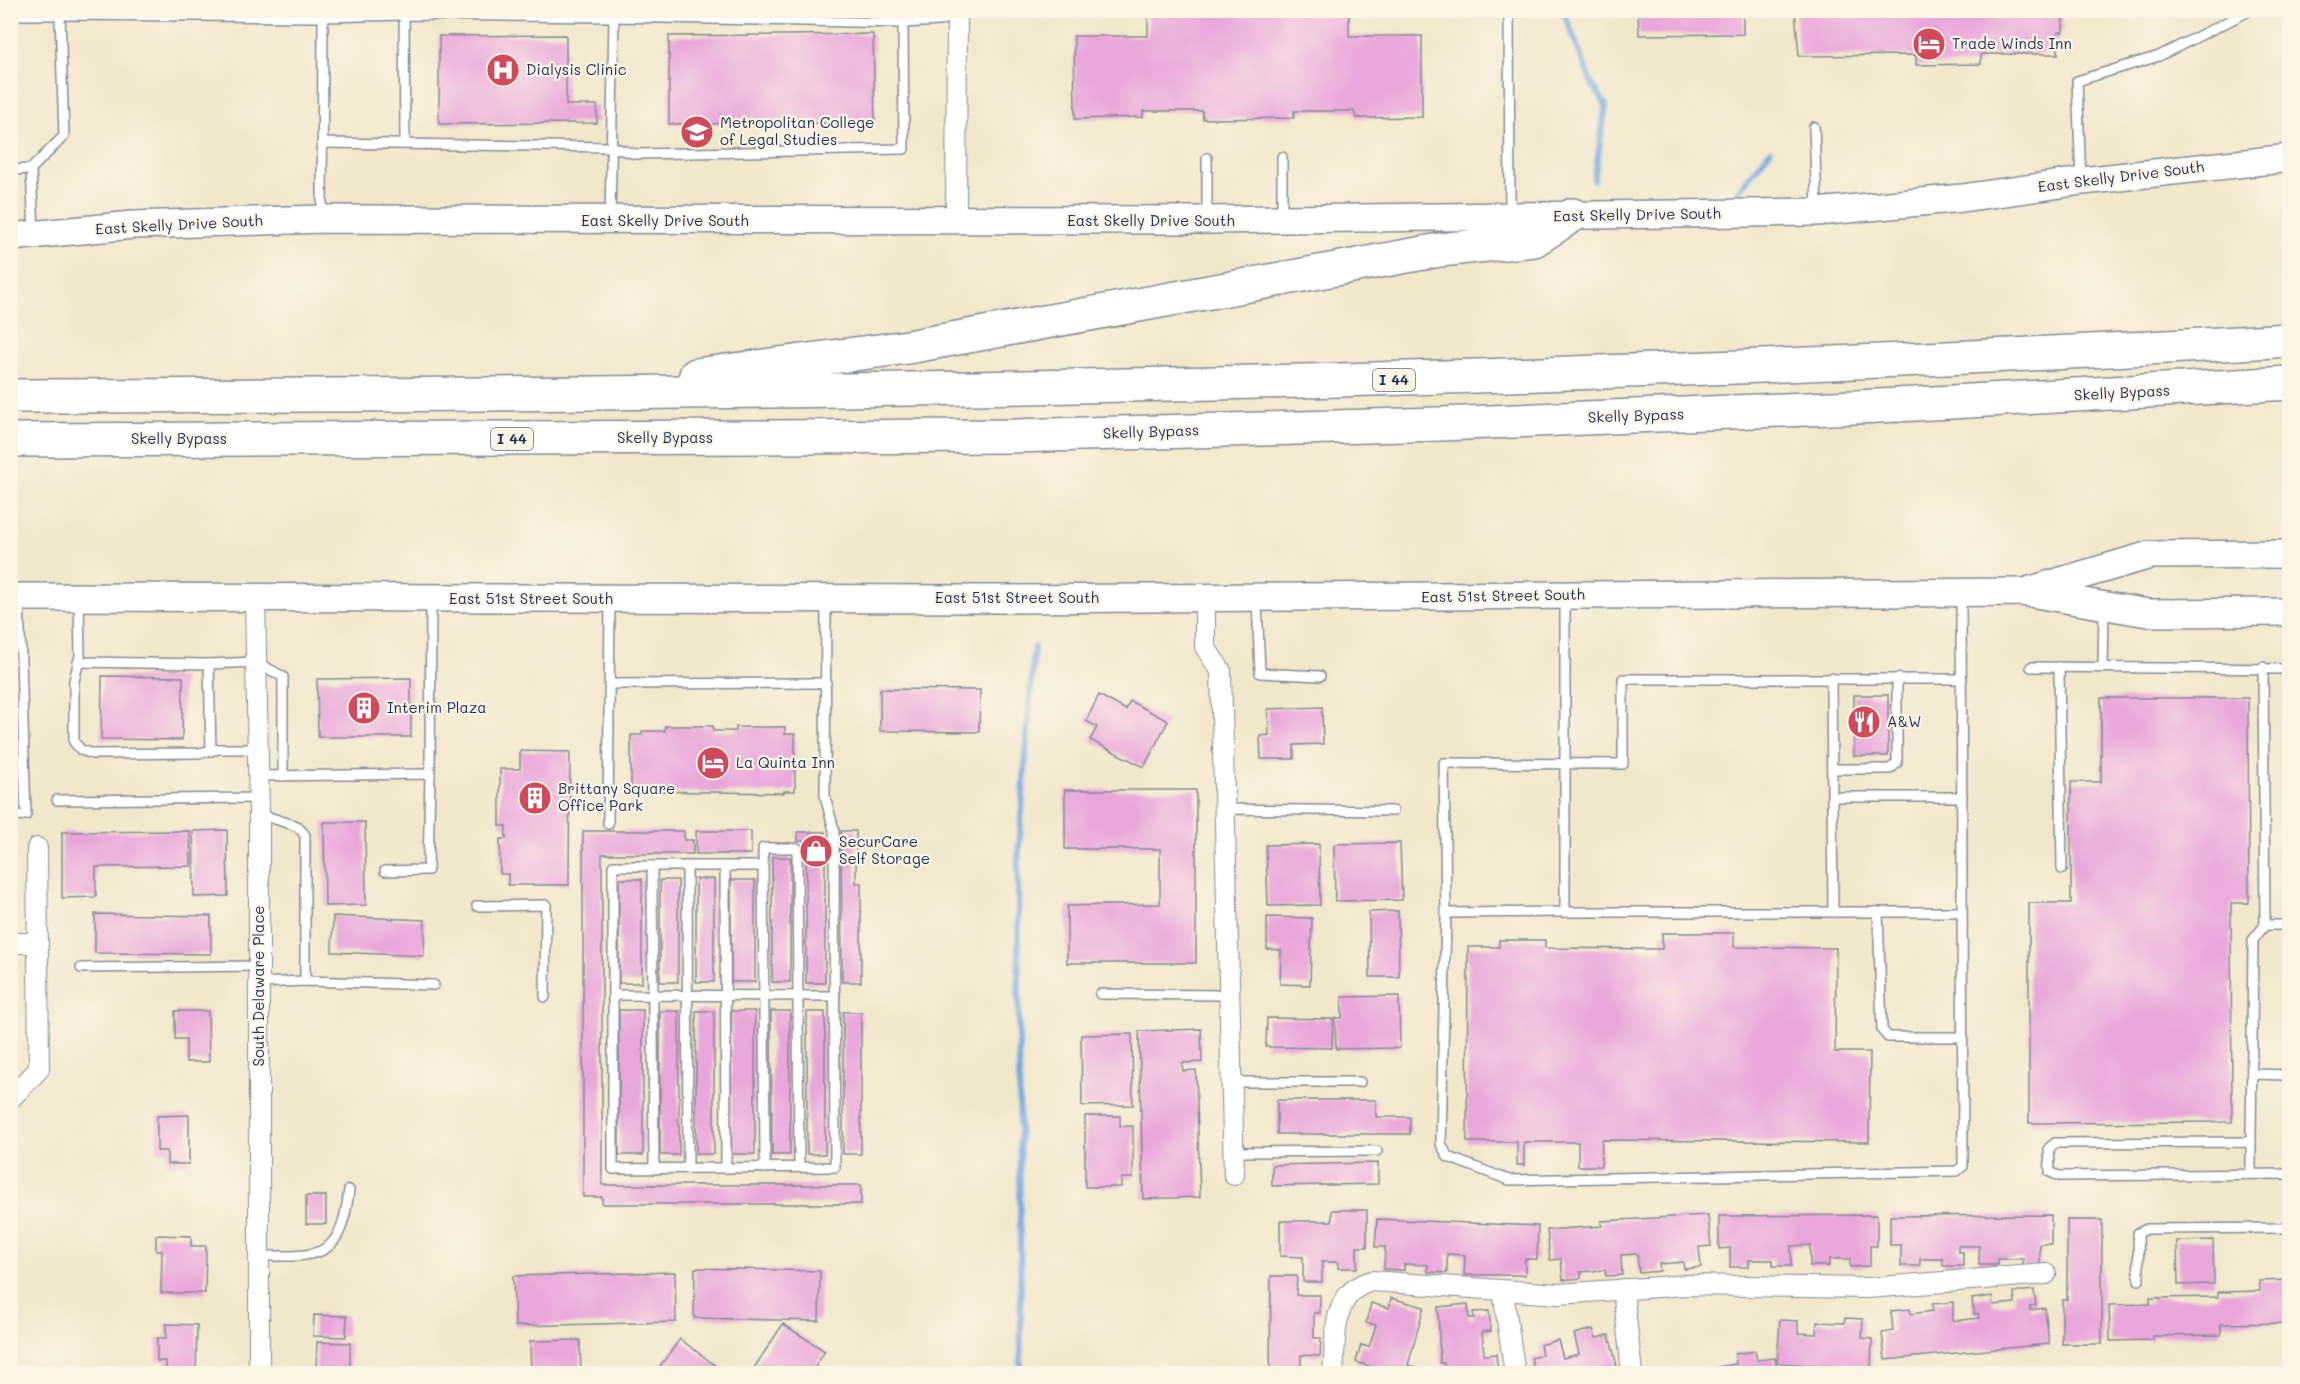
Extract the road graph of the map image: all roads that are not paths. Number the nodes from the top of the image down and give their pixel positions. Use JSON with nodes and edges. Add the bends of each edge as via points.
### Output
{"nodes":[{"id":1,"x":1059,"y":10,"type":"edge"},
{"id":2,"x":1509,"y":10,"type":"edge"},
{"id":3,"x":2252,"y":10,"type":"edge"},
{"id":4,"x":957,"y":11,"type":"edge"},
{"id":5,"x":10,"y":15,"type":"edge"},
{"id":6,"x":60,"y":15,"type":"junction"},
{"id":7,"x":404,"y":15,"type":"junction"},
{"id":8,"x":323,"y":16,"type":"junction"},
{"id":9,"x":614,"y":16,"type":"junction"},
{"id":10,"x":903,"y":23,"type":"junction"},
{"id":11,"x":1814,"y":127,"type":"dead end"},
{"id":12,"x":405,"y":142,"type":"junction"},
{"id":13,"x":322,"y":143,"type":"junction"},
{"id":14,"x":612,"y":147,"type":"junction"},
{"id":15,"x":1282,"y":157,"type":"dead end"},
{"id":16,"x":1207,"y":158,"type":"dead end"},
{"id":17,"x":2289,"y":158,"type":"edge"},
{"id":18,"x":31,"y":169,"type":"junction"},
{"id":19,"x":10,"y":170,"type":"edge"},
{"id":20,"x":2082,"y":181,"type":"junction"},
{"id":21,"x":1817,"y":212,"type":"junction"},
{"id":22,"x":1510,"y":216,"type":"junction"},
{"id":23,"x":1573,"y":216,"type":"junction"},
{"id":24,"x":322,"y":219,"type":"junction"},
{"id":25,"x":610,"y":220,"type":"junction"},
{"id":26,"x":1207,"y":220,"type":"junction"},
{"id":27,"x":1282,"y":220,"type":"junction"},
{"id":28,"x":956,"y":222,"type":"junction"},
{"id":29,"x":22,"y":236,"type":"edge"},
{"id":30,"x":2289,"y":340,"type":"edge"},
{"id":31,"x":2289,"y":383,"type":"edge"},
{"id":32,"x":540,"y":395,"type":"junction"},
{"id":33,"x":10,"y":396,"type":"edge"},
{"id":34,"x":10,"y":440,"type":"edge"},
{"id":35,"x":2289,"y":555,"type":"edge"},
{"id":36,"x":1961,"y":592,"type":"junction"},
{"id":37,"x":2024,"y":592,"type":"junction"},
{"id":38,"x":1565,"y":596,"type":"junction"},
{"id":39,"x":15,"y":597,"type":"edge"},
{"id":40,"x":1205,"y":597,"type":"junction"},
{"id":41,"x":1257,"y":597,"type":"junction"},
{"id":42,"x":80,"y":598,"type":"junction"},
{"id":43,"x":826,"y":598,"type":"junction"},
{"id":44,"x":255,"y":599,"type":"junction"},
{"id":45,"x":430,"y":599,"type":"junction"},
{"id":46,"x":610,"y":599,"type":"junction"},
{"id":47,"x":2104,"y":605,"type":"junction"},
{"id":48,"x":2289,"y":612,"type":"edge"},
{"id":49,"x":78,"y":662,"type":"junction"},
{"id":50,"x":257,"y":662,"type":"junction"},
{"id":51,"x":209,"y":664,"type":"junction"},
{"id":52,"x":2031,"y":667,"type":"dead end"},
{"id":53,"x":2059,"y":667,"type":"junction"},
{"id":54,"x":2103,"y":667,"type":"junction"},
{"id":55,"x":2263,"y":668,"type":"junction"},
{"id":56,"x":2289,"y":669,"type":"edge"},
{"id":57,"x":1320,"y":676,"type":"dead end"},
{"id":58,"x":1831,"y":678,"type":"junction"},
{"id":59,"x":1897,"y":678,"type":"junction"},
{"id":60,"x":1962,"y":679,"type":"junction"},
{"id":61,"x":10,"y":680,"type":"edge"},
{"id":62,"x":22,"y":680,"type":"junction"},
{"id":63,"x":611,"y":684,"type":"junction"},
{"id":64,"x":826,"y":684,"type":"junction"},
{"id":65,"x":258,"y":749,"type":"junction"},
{"id":66,"x":211,"y":751,"type":"junction"},
{"id":67,"x":1567,"y":764,"type":"junction"},
{"id":68,"x":1832,"y":769,"type":"junction"},
{"id":69,"x":430,"y":774,"type":"junction"},
{"id":70,"x":258,"y":776,"type":"junction"},
{"id":71,"x":283,"y":776,"type":"junction"},
{"id":72,"x":1833,"y":797,"type":"junction"},
{"id":73,"x":1962,"y":797,"type":"junction"},
{"id":74,"x":57,"y":800,"type":"dead end"},
{"id":75,"x":259,"y":806,"type":"junction"},
{"id":76,"x":1226,"y":809,"type":"junction"},
{"id":77,"x":1393,"y":811,"type":"dead end"},
{"id":78,"x":10,"y":816,"type":"edge"},
{"id":79,"x":608,"y":824,"type":"dead end"},
{"id":80,"x":38,"y":848,"type":"dead end"},
{"id":81,"x":652,"y":866,"type":"junction"},
{"id":82,"x":687,"y":866,"type":"junction"},
{"id":83,"x":725,"y":866,"type":"junction"},
{"id":84,"x":763,"y":866,"type":"junction"},
{"id":85,"x":2062,"y":869,"type":"dead end"},
{"id":86,"x":385,"y":871,"type":"dead end"},
{"id":87,"x":477,"y":906,"type":"dead end"},
{"id":88,"x":1565,"y":912,"type":"junction"},
{"id":89,"x":1833,"y":912,"type":"junction"},
{"id":90,"x":1878,"y":912,"type":"junction"},
{"id":91,"x":1962,"y":912,"type":"junction"},
{"id":92,"x":1446,"y":913,"type":"junction"},
{"id":93,"x":2289,"y":924,"type":"edge"},
{"id":94,"x":2265,"y":925,"type":"junction"},
{"id":95,"x":10,"y":943,"type":"edge"},
{"id":96,"x":38,"y":943,"type":"junction"},
{"id":97,"x":81,"y":968,"type":"dead end"},
{"id":98,"x":259,"y":974,"type":"junction"},
{"id":99,"x":305,"y":981,"type":"junction"},
{"id":100,"x":434,"y":985,"type":"dead end"},
{"id":101,"x":1100,"y":994,"type":"dead end"},
{"id":102,"x":613,"y":995,"type":"junction"},
{"id":103,"x":653,"y":995,"type":"junction"},
{"id":104,"x":688,"y":995,"type":"junction"},
{"id":105,"x":1230,"y":995,"type":"junction"},
{"id":106,"x":726,"y":996,"type":"junction"},
{"id":107,"x":764,"y":996,"type":"junction"},
{"id":108,"x":798,"y":996,"type":"junction"},
{"id":109,"x":834,"y":996,"type":"junction"},
{"id":110,"x":545,"y":997,"type":"dead end"},
{"id":111,"x":1963,"y":1037,"type":"junction"},
{"id":112,"x":2252,"y":1074,"type":"junction"},
{"id":113,"x":2289,"y":1075,"type":"edge"},
{"id":114,"x":1232,"y":1082,"type":"junction"},
{"id":115,"x":1360,"y":1082,"type":"dead end"},
{"id":116,"x":10,"y":1099,"type":"edge"},
{"id":117,"x":2251,"y":1142,"type":"junction"},
{"id":118,"x":1377,"y":1151,"type":"dead end"},
{"id":119,"x":1234,"y":1152,"type":"junction"},
{"id":120,"x":799,"y":1167,"type":"junction"},
{"id":121,"x":688,"y":1168,"type":"junction"},
{"id":122,"x":726,"y":1168,"type":"junction"},
{"id":123,"x":765,"y":1168,"type":"junction"},
{"id":124,"x":654,"y":1169,"type":"junction"},
{"id":125,"x":1234,"y":1174,"type":"dead end"},
{"id":126,"x":2251,"y":1174,"type":"junction"},
{"id":127,"x":2289,"y":1174,"type":"edge"},
{"id":128,"x":349,"y":1190,"type":"dead end"},
{"id":129,"x":2289,"y":1228,"type":"edge"},
{"id":130,"x":258,"y":1256,"type":"junction"},
{"id":131,"x":2046,"y":1274,"type":"dead end"},
{"id":132,"x":2139,"y":1280,"type":"dead end"},
{"id":133,"x":1623,"y":1289,"type":"junction"},
{"id":134,"x":1503,"y":1292,"type":"junction"},
{"id":135,"x":259,"y":1374,"type":"edge"},
{"id":136,"x":1333,"y":1374,"type":"edge"},
{"id":137,"x":1515,"y":1374,"type":"edge"},
{"id":138,"x":1632,"y":1374,"type":"edge"}],
"edges":[{"from":1,"to":4,"type":"lane"},
{"from":2,"to":22,"type":"lane"},
{"from":3,"to":20,"type":"lane","via":[[2159,56],[2077,81]]},
{"from":4,"to":10,"type":"lane","via":[[940,21]]},
{"from":4,"to":28,"type":"street"},
{"from":5,"to":6,"type":"lane"},
{"from":6,"to":8,"type":"lane"},
{"from":6,"to":18,"type":"lane","via":[[64,136]]},
{"from":7,"to":8,"type":"lane"},
{"from":7,"to":9,"type":"lane"},
{"from":7,"to":12,"type":"lane"},
{"from":8,"to":13,"type":"lane"},
{"from":9,"to":10,"type":"lane"},
{"from":9,"to":14,"type":"lane"},
{"from":10,"to":14,"type":"lane","via":[[904,149],[635,154]]},
{"from":11,"to":21,"type":"lane"},
{"from":12,"to":13,"type":"lane"},
{"from":12,"to":14,"type":"lane"},
{"from":13,"to":24,"type":"lane"},
{"from":14,"to":25,"type":"lane"},
{"from":15,"to":27,"type":"lane"},
{"from":16,"to":26,"type":"lane"},
{"from":17,"to":20,"type":"main road","name":"East Skelly Drive South"},
{"from":18,"to":19,"type":"lane"},
{"from":18,"to":29,"type":"lane"},
{"from":20,"to":21,"type":"main road","name":"East Skelly Drive South"},
{"from":21,"to":23,"type":"main road","name":"East Skelly Drive South"},
{"from":22,"to":23,"type":"main road","name":"East Skelly Drive South"},
{"from":22,"to":27,"type":"main road","name":"East Skelly Drive South"},
{"from":23,"to":32,"type":"highway","via":[[1534,240],[1440,250],[908,347]]},
{"from":24,"to":25,"type":"main road","name":"East Skelly Drive South"},
{"from":24,"to":29,"type":"main road","name":"East Skelly Drive South","via":[[133,225]]},
{"from":25,"to":28,"type":"main road","name":"East Skelly Drive South"},
{"from":26,"to":27,"type":"main road","name":"East Skelly Drive South"},
{"from":26,"to":28,"type":"main road","name":"East Skelly Drive South"},
{"from":30,"to":32,"type":"highway","number":"I 44","via":[[2046,355],[1450,378]]},
{"from":31,"to":34,"type":"highway","name":"Skelly Bypass","number":"I 44","via":[[1868,407],[1013,436]]},
{"from":32,"to":33,"type":"highway","number":"I 44"},
{"from":35,"to":37,"type":"main road","name":"East 51st Street South","via":[[2150,555]]},
{"from":36,"to":37,"type":"main road","name":"East 51st Street South"},
{"from":36,"to":38,"type":"main road","name":"East 51st Street South"},
{"from":36,"to":60,"type":"lane"},
{"from":37,"to":47,"type":"main road","name":"East 51st Street South"},
{"from":38,"to":41,"type":"main road","name":"East 51st Street South"},
{"from":38,"to":67,"type":"lane"},
{"from":39,"to":42,"type":"main road","name":"East 51st Street South"},
{"from":39,"to":62,"type":"lane"},
{"from":40,"to":41,"type":"main road","name":"East 51st Street South"},
{"from":40,"to":43,"type":"main road","name":"East 51st Street South"},
{"from":40,"to":76,"type":"street","via":[[1205,647],[1221,671]]},
{"from":41,"to":57,"type":"lane","via":[[1260,674]]},
{"from":42,"to":44,"type":"main road","name":"East 51st Street South"},
{"from":42,"to":49,"type":"lane"},
{"from":43,"to":46,"type":"main road","name":"East 51st Street South"},
{"from":43,"to":64,"type":"lane"},
{"from":44,"to":45,"type":"main road","name":"East 51st Street South"},
{"from":44,"to":50,"type":"street","name":"South Delaware Place"},
{"from":45,"to":46,"type":"main road","name":"East 51st Street South"},
{"from":45,"to":69,"type":"lane"},
{"from":46,"to":63,"type":"lane"},
{"from":47,"to":48,"type":"main road","name":"East 51st Street South","via":[[2148,613]]},
{"from":47,"to":54,"type":"lane"},
{"from":49,"to":51,"type":"lane"},
{"from":49,"to":66,"type":"lane","via":[[74,681],[74,742],[81,750],[93,754]]},
{"from":50,"to":51,"type":"lane"},
{"from":50,"to":65,"type":"street","name":"South Delaware Place"},
{"from":50,"to":71,"type":"lane","via":[[284,677]]},
{"from":51,"to":66,"type":"lane"},
{"from":52,"to":53,"type":"lane"},
{"from":53,"to":54,"type":"lane"},
{"from":53,"to":85,"type":"lane"},
{"from":54,"to":55,"type":"lane"},
{"from":55,"to":56,"type":"lane"},
{"from":55,"to":94,"type":"lane"},
{"from":58,"to":59,"type":"lane"},
{"from":58,"to":67,"type":"lane","via":[[1623,679],[1623,764]]},
{"from":58,"to":68,"type":"lane"},
{"from":59,"to":60,"type":"lane"},
{"from":59,"to":68,"type":"lane","via":[[1897,763],[1890,769]]},
{"from":60,"to":73,"type":"lane"},
{"from":61,"to":62,"type":"lane"},
{"from":62,"to":78,"type":"lane","via":[[26,815]]},
{"from":63,"to":64,"type":"lane"},
{"from":63,"to":79,"type":"lane"},
{"from":64,"to":109,"type":"lane","via":[[825,796],[834,830]]},
{"from":65,"to":66,"type":"lane"},
{"from":65,"to":70,"type":"street","name":"South Delaware Place"},
{"from":67,"to":88,"type":"lane"},
{"from":67,"to":92,"type":"lane","via":[[1444,763]]},
{"from":68,"to":72,"type":"lane"},
{"from":69,"to":71,"type":"lane"},
{"from":69,"to":86,"type":"lane","via":[[428,870]]},
{"from":70,"to":71,"type":"lane"},
{"from":70,"to":75,"type":"street","name":"South Delaware Place"},
{"from":72,"to":73,"type":"lane"},
{"from":72,"to":89,"type":"lane"},
{"from":73,"to":91,"type":"lane"},
{"from":74,"to":75,"type":"lane"},
{"from":75,"to":98,"type":"street","name":"South Delaware Place"},
{"from":75,"to":99,"type":"lane","via":[[297,826],[304,835]]},
{"from":76,"to":77,"type":"lane"},
{"from":76,"to":105,"type":"street"},
{"from":80,"to":96,"type":"street"},
{"from":81,"to":82,"type":"lane"},
{"from":81,"to":102,"type":"lane","via":[[613,866]]},
{"from":81,"to":103,"type":"lane"},
{"from":82,"to":83,"type":"lane"},
{"from":82,"to":104,"type":"lane"},
{"from":83,"to":84,"type":"lane"},
{"from":83,"to":106,"type":"lane"},
{"from":84,"to":107,"type":"lane"},
{"from":84,"to":108,"type":"lane","via":[[763,848],[797,848]]},
{"from":87,"to":110,"type":"lane","via":[[546,905]]},
{"from":88,"to":89,"type":"lane"},
{"from":88,"to":92,"type":"lane"},
{"from":89,"to":90,"type":"lane"},
{"from":90,"to":91,"type":"lane"},
{"from":90,"to":111,"type":"lane","via":[[1882,1030],[1888,1037]]},
{"from":91,"to":111,"type":"lane"},
{"from":92,"to":111,"type":"lane","via":[[1441,1144],[1448,1157],[1509,1180],[1957,1171],[1964,1166]]},
{"from":93,"to":94,"type":"lane"},
{"from":94,"to":112,"type":"lane","via":[[2253,940]]},
{"from":95,"to":96,"type":"street"},
{"from":96,"to":116,"type":"street","via":[[39,1069]]},
{"from":97,"to":98,"type":"lane"},
{"from":98,"to":99,"type":"lane"},
{"from":98,"to":130,"type":"street","name":"South Delaware Place"},
{"from":99,"to":100,"type":"lane"},
{"from":101,"to":105,"type":"lane"},
{"from":102,"to":103,"type":"lane"},
{"from":102,"to":124,"type":"lane","via":[[614,1170]]},
{"from":103,"to":104,"type":"lane"},
{"from":103,"to":124,"type":"lane"},
{"from":104,"to":106,"type":"lane"},
{"from":104,"to":121,"type":"lane"},
{"from":105,"to":114,"type":"street"},
{"from":106,"to":107,"type":"lane"},
{"from":106,"to":122,"type":"lane"},
{"from":107,"to":108,"type":"lane"},
{"from":107,"to":123,"type":"lane"},
{"from":108,"to":109,"type":"lane"},
{"from":108,"to":120,"type":"lane"},
{"from":109,"to":120,"type":"lane","via":[[835,1167]]},
{"from":112,"to":113,"type":"lane"},
{"from":112,"to":117,"type":"lane"},
{"from":114,"to":115,"type":"lane"},
{"from":114,"to":119,"type":"street"},
{"from":117,"to":126,"type":"lane"},
{"from":117,"to":126,"type":"lane","via":[[2055,1143],[2049,1148],[2050,1172],[2059,1176]]},
{"from":118,"to":119,"type":"lane"},
{"from":119,"to":125,"type":"street"},
{"from":120,"to":123,"type":"lane"},
{"from":121,"to":122,"type":"lane"},
{"from":121,"to":124,"type":"lane"},
{"from":122,"to":123,"type":"lane"},
{"from":126,"to":127,"type":"lane"},
{"from":128,"to":130,"type":"lane","via":[[346,1220],[323,1252]]},
{"from":129,"to":132,"type":"lane","via":[[2147,1229],[2138,1233]]},
{"from":130,"to":135,"type":"street","name":"South Delaware Place"},
{"from":131,"to":133,"type":"street","via":[[1868,1288],[1687,1285]]},
{"from":133,"to":134,"type":"street","via":[[1558,1294]]},
{"from":133,"to":138,"type":"street"},
{"from":134,"to":136,"type":"street","via":[[1372,1281],[1359,1284],[1342,1302]]},
{"from":134,"to":137,"type":"street"}]}
